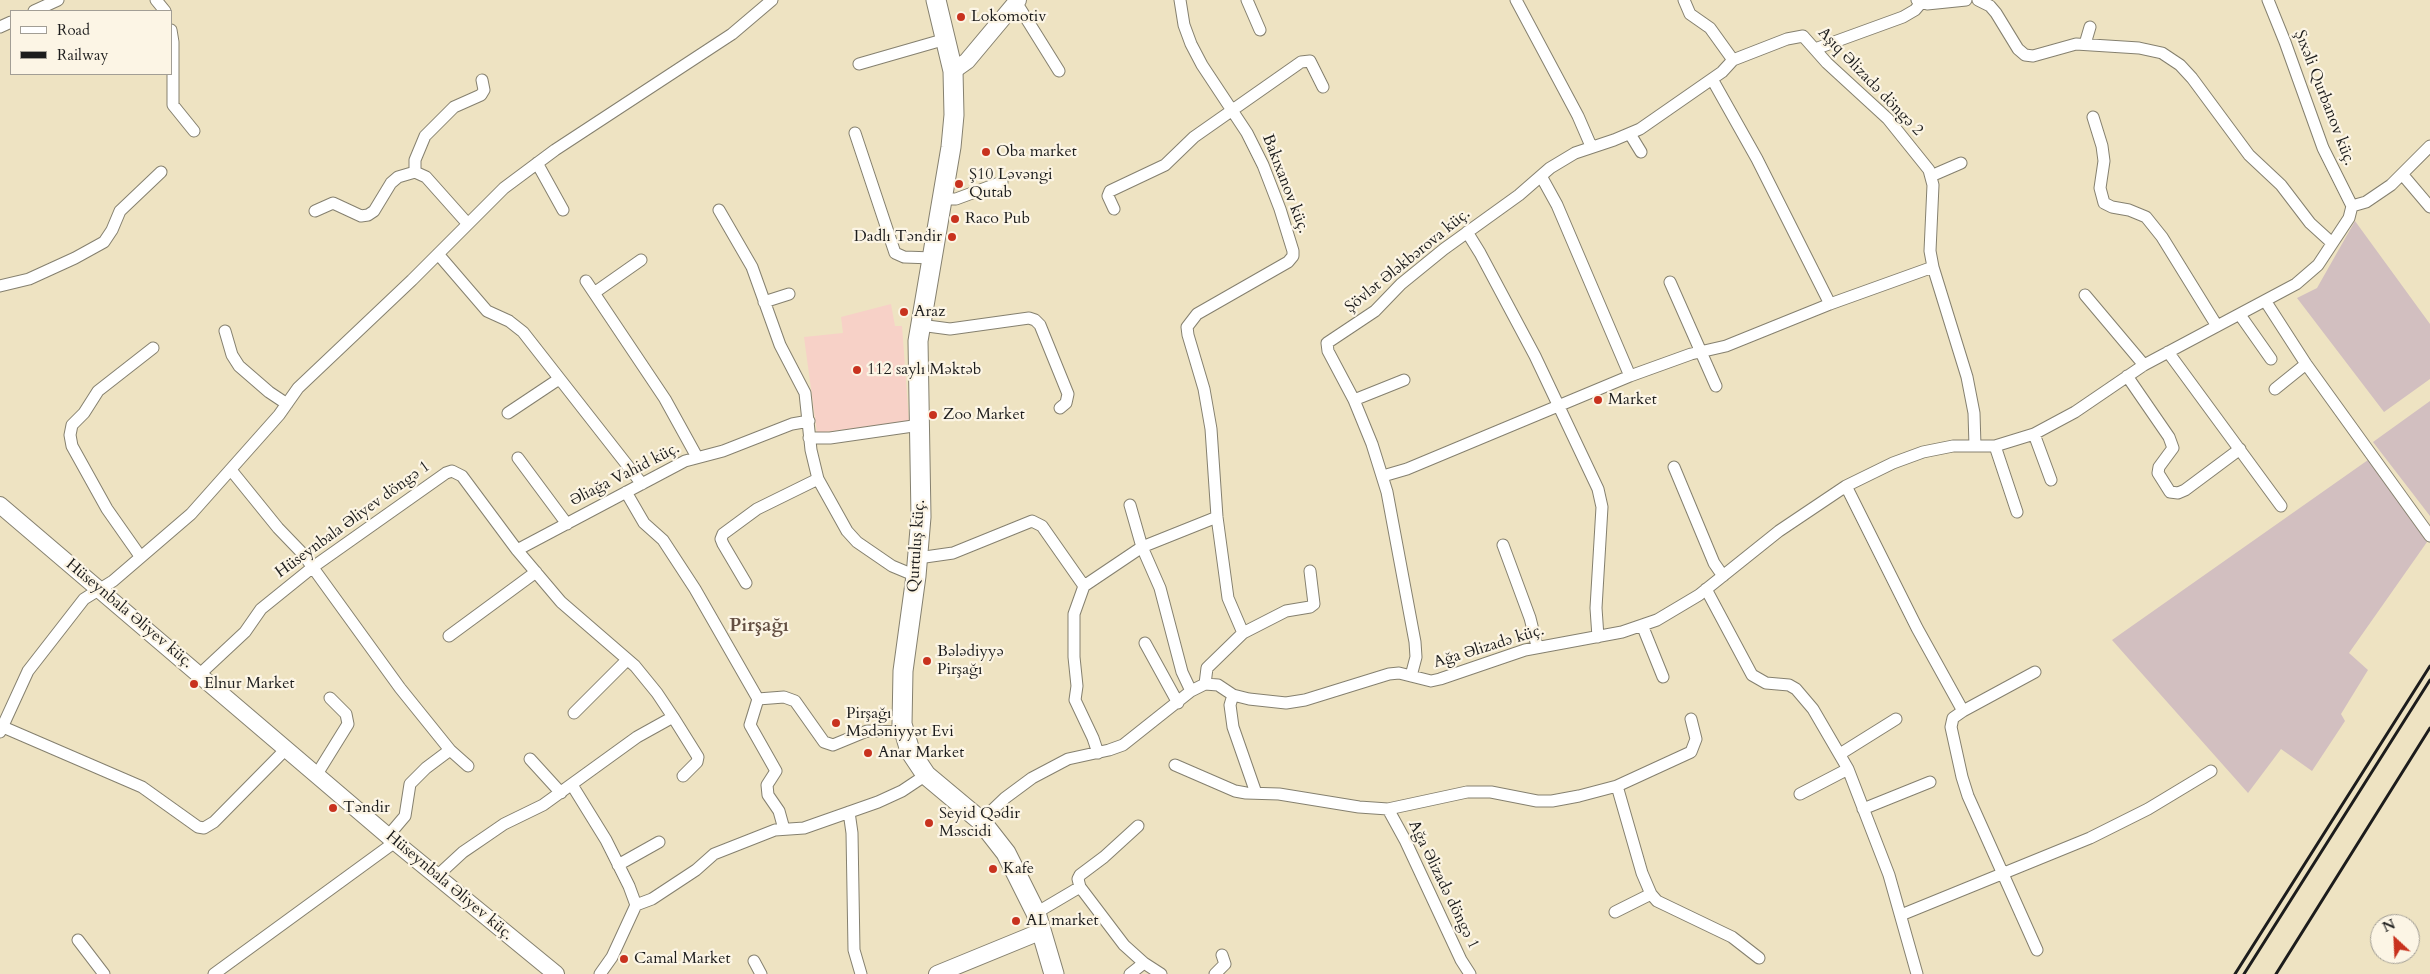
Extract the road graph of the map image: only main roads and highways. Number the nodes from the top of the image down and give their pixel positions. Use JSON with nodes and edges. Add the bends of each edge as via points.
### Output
{"nodes":[{"id":1,"x":936,"y":0,"type":"edge"},
{"id":2,"x":1054,"y":974,"type":"edge"}],
"edges":[{"from":1,"to":2,"type":"main road","name":"Qurtuluş küç.","via":[[953,71],[954,115],[943,199],[920,325],[922,508],[903,671],[902,716],[910,751],[926,775],[981,821],[1006,853],[1036,913]]}]}
